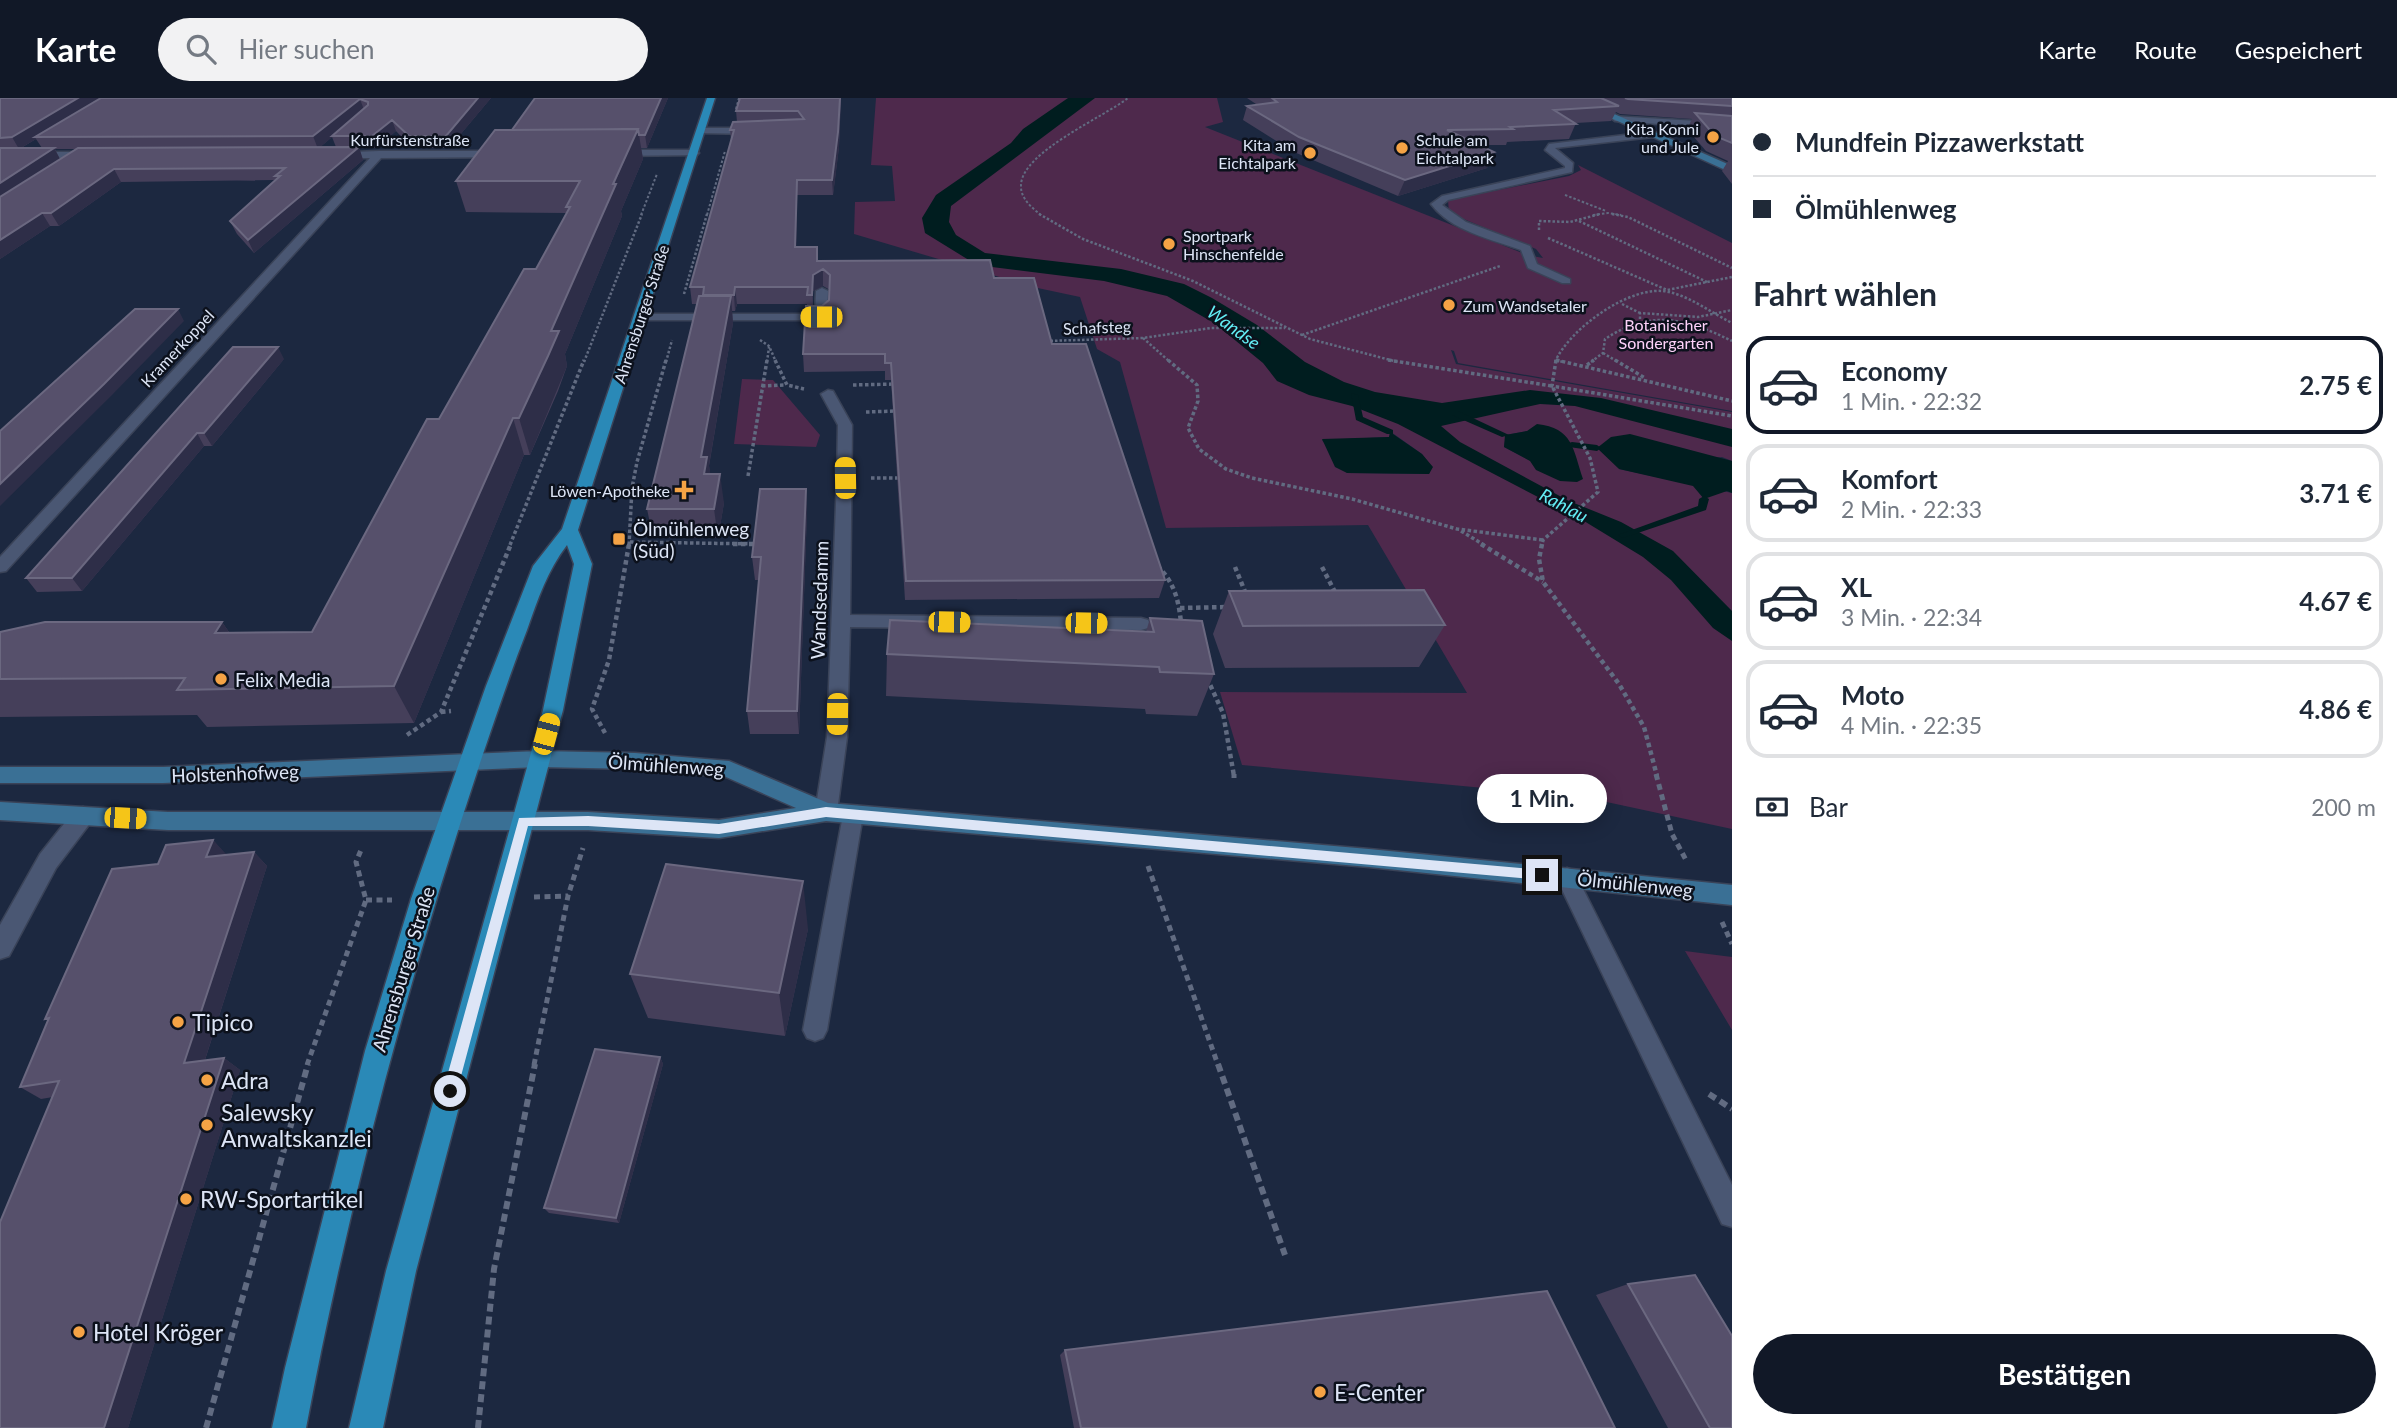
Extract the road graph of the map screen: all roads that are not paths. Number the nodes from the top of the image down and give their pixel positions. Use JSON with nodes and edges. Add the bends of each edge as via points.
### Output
{"nodes":[{"id":1,"x":711,"y":98,"type":"edge"},
{"id":2,"x":1571,"y":98,"type":"edge"},
{"id":3,"x":1615,"y":118,"type":"junction"},
{"id":4,"x":1732,"y":126,"type":"edge"},
{"id":5,"x":701,"y":131,"type":"junction"},
{"id":6,"x":761,"y":131,"type":"edge"},
{"id":7,"x":1650,"y":135,"type":"junction"},
{"id":8,"x":44,"y":141,"type":"edge"},
{"id":9,"x":329,"y":147,"type":"edge"},
{"id":10,"x":602,"y":153,"type":"edge"},
{"id":11,"x":694,"y":153,"type":"junction"},
{"id":12,"x":379,"y":154,"type":"junction"},
{"id":13,"x":519,"y":154,"type":"edge"},
{"id":14,"x":0,"y":155,"type":"edge"},
{"id":15,"x":22,"y":155,"type":"junction"},
{"id":16,"x":81,"y":155,"type":"junction"},
{"id":17,"x":104,"y":155,"type":"edge"},
{"id":18,"x":320,"y":155,"type":"joint"},
{"id":19,"x":70,"y":163,"type":"edge"},
{"id":20,"x":1732,"y":170,"type":"edge"},
{"id":21,"x":1566,"y":281,"type":"dead end"},
{"id":22,"x":822,"y":291,"type":"edge"},
{"id":23,"x":640,"y":317,"type":"junction"},
{"id":24,"x":828,"y":394,"type":"road end"},
{"id":25,"x":570,"y":530,"type":"junction"},
{"id":26,"x":0,"y":567,"type":"edge"},
{"id":27,"x":839,"y":621,"type":"junction"},
{"id":28,"x":1141,"y":624,"type":"dead end"},
{"id":29,"x":540,"y":759,"type":"junction"},
{"id":30,"x":469,"y":763,"type":"junction"},
{"id":31,"x":0,"y":775,"type":"edge"},
{"id":32,"x":0,"y":811,"type":"edge"},
{"id":33,"x":826,"y":812,"type":"junction"},
{"id":34,"x":853,"y":815,"type":"junction"},
{"id":35,"x":83,"y":816,"type":"junction"},
{"id":36,"x":523,"y":821,"type":"junction"},
{"id":37,"x":449,"y":822,"type":"junction"},
{"id":38,"x":1567,"y":877,"type":"junction"},
{"id":39,"x":1732,"y":895,"type":"edge"},
{"id":40,"x":0,"y":948,"type":"edge"},
{"id":41,"x":815,"y":1030,"type":"dead end"},
{"id":42,"x":1732,"y":1214,"type":"edge"},
{"id":43,"x":289,"y":1428,"type":"edge"},
{"id":44,"x":366,"y":1428,"type":"edge"}],
"edges":[{"from":1,"to":5,"type":"main road","name":"Ahrensburger Straße"},
{"from":2,"to":3,"type":"main road"},
{"from":3,"to":4,"type":"street"},
{"from":3,"to":7,"type":"main road"},
{"from":5,"to":6,"type":"lane"},
{"from":5,"to":11,"type":"main road","name":"Ahrensburger Straße"},
{"from":7,"to":20,"type":"main road"},
{"from":7,"to":21,"type":"lane","via":[[1552,146],[1549,150],[1570,165],[1569,170],[1445,198],[1436,204],[1453,219],[1525,247],[1532,266]]},
{"from":8,"to":15,"type":"street"},
{"from":9,"to":18,"type":"lane"},
{"from":10,"to":11,"type":"street"},
{"from":11,"to":23,"type":"main road","name":"Ahrensburger Straße"},
{"from":12,"to":13,"type":"street","name":"Kurfürstenstraße"},
{"from":12,"to":18,"type":"street","name":"Kurfürstenstraße"},
{"from":12,"to":26,"type":"street","name":"Kramerkoppel"},
{"from":14,"to":15,"type":"street"},
{"from":15,"to":16,"type":"street"},
{"from":16,"to":17,"type":"street"},
{"from":16,"to":19,"type":"street"},
{"from":22,"to":23,"type":"lane","via":[[821,317]]},
{"from":23,"to":25,"type":"main road","name":"Ahrensburger Straße"},
{"from":24,"to":27,"type":"street","name":"Wandsedamm","via":[[845,425]]},
{"from":25,"to":29,"type":"main road","via":[[583,564]]},
{"from":25,"to":30,"type":"main road","name":"Ahrensburger Straße","via":[[542,566]]},
{"from":27,"to":28,"type":"street"},
{"from":27,"to":33,"type":"street","name":"Wandsedamm","via":[[837,737]]},
{"from":29,"to":30,"type":"main road","name":"Ölmühlenweg"},
{"from":29,"to":33,"type":"main road","name":"Ölmühlenweg","via":[[729,769]]},
{"from":29,"to":36,"type":"main road"},
{"from":30,"to":31,"type":"main road","name":"Holstenhofweg","via":[[163,775]]},
{"from":30,"to":37,"type":"main road","name":"Ahrensburger Straße"},
{"from":32,"to":35,"type":"main road"},
{"from":33,"to":34,"type":"main road","name":"Ölmühlenweg"},
{"from":33,"to":36,"type":"main road","name":"Ölmühlenweg","via":[[719,829]]},
{"from":34,"to":38,"type":"main road","name":"Ölmühlenweg"},
{"from":34,"to":41,"type":"lane"},
{"from":35,"to":37,"type":"main road","via":[[168,821]]},
{"from":35,"to":40,"type":"street","via":[[48,861]]},
{"from":36,"to":37,"type":"main road","name":"Ölmühlenweg"},
{"from":36,"to":44,"type":"main road","via":[[401,1271]]},
{"from":37,"to":43,"type":"main road","name":"Ahrensburger Straße","via":[[379,1051]]},
{"from":38,"to":39,"type":"main road","name":"Ölmühlenweg"},
{"from":38,"to":42,"type":"lane"}]}
